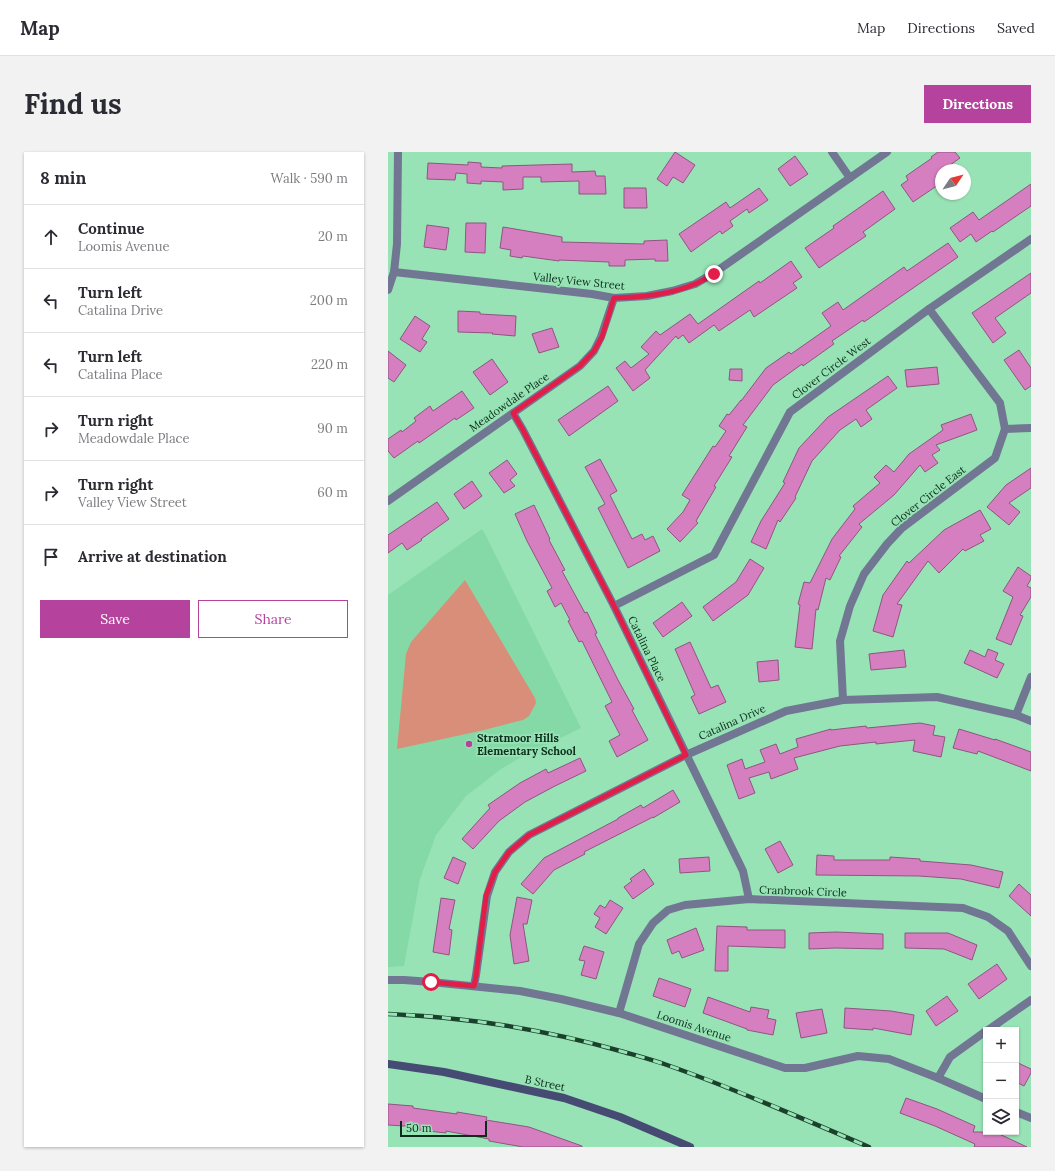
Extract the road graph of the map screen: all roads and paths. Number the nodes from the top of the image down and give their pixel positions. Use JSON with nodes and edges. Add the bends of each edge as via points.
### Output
{"nodes":[{"id":1,"x":398,"y":152,"type":"edge"},
{"id":2,"x":832,"y":152,"type":"edge"},
{"id":3,"x":887,"y":152,"type":"edge"},
{"id":4,"x":850,"y":178,"type":"junction"},
{"id":5,"x":1031,"y":239,"type":"edge"},
{"id":6,"x":394,"y":272,"type":"junction"},
{"id":7,"x":388,"y":290,"type":"edge"},
{"id":8,"x":614,"y":298,"type":"junction"},
{"id":9,"x":929,"y":309,"type":"junction"},
{"id":10,"x":513,"y":413,"type":"junction"},
{"id":11,"x":1031,"y":428,"type":"edge"},
{"id":12,"x":1005,"y":429,"type":"junction"},
{"id":13,"x":388,"y":501,"type":"edge"},
{"id":14,"x":614,"y":606,"type":"junction"},
{"id":15,"x":1031,"y":678,"type":"edge"},
{"id":16,"x":843,"y":700,"type":"junction"},
{"id":17,"x":1016,"y":715,"type":"junction"},
{"id":18,"x":1031,"y":721,"type":"edge"},
{"id":19,"x":686,"y":755,"type":"junction"},
{"id":20,"x":749,"y":900,"type":"junction"},
{"id":21,"x":1031,"y":966,"type":"edge"},
{"id":22,"x":388,"y":980,"type":"edge"},
{"id":23,"x":474,"y":986,"type":"junction"},
{"id":24,"x":1031,"y":1000,"type":"edge"},
{"id":25,"x":619,"y":1013,"type":"junction"},
{"id":26,"x":993,"y":1027,"type":"edge"},
{"id":27,"x":983,"y":1034,"type":"edge"},
{"id":28,"x":388,"y":1064,"type":"edge"},
{"id":29,"x":938,"y":1078,"type":"junction"},
{"id":30,"x":983,"y":1098,"type":"edge"},
{"id":31,"x":1019,"y":1113,"type":"edge"},
{"id":32,"x":1031,"y":1118,"type":"edge"},
{"id":33,"x":690,"y":1147,"type":"edge"}],
"edges":[{"from":1,"to":6,"type":"street","via":[[397,244]]},
{"from":2,"to":4,"type":"street"},
{"from":3,"to":4,"type":"street","name":"Valley View Street"},
{"from":4,"to":8,"type":"street","name":"Valley View Street","via":[[714,274],[695,284],[647,296]]},
{"from":5,"to":9,"type":"street","name":"Clover Circle West"},
{"from":6,"to":7,"type":"street"},
{"from":6,"to":8,"type":"street","name":"Valley View Street"},
{"from":8,"to":10,"type":"street","name":"Meadowdale Place","via":[[602,337],[594,351],[580,366]]},
{"from":9,"to":12,"type":"street","via":[[1000,403]]},
{"from":9,"to":14,"type":"street","name":"Clover Circle West","via":[[790,412],[714,555]]},
{"from":10,"to":13,"type":"street","name":"Meadowdale Place"},
{"from":10,"to":14,"type":"street","name":"Catalina Place"},
{"from":11,"to":12,"type":"street"},
{"from":12,"to":16,"type":"street","name":"Clover Circle East","via":[[995,458],[902,528],[864,574],[850,606],[840,641]]},
{"from":14,"to":19,"type":"street","name":"Catalina Place"},
{"from":15,"to":17,"type":"street"},
{"from":16,"to":17,"type":"street","name":"Catalina Drive","via":[[936,696]]},
{"from":16,"to":19,"type":"street","name":"Catalina Drive","via":[[786,711]]},
{"from":17,"to":18,"type":"street","name":"Catalina Drive"},
{"from":19,"to":20,"type":"street","name":"Catalina Place","via":[[743,871]]},
{"from":19,"to":23,"type":"street","name":"Catalina Drive","via":[[529,835],[509,852],[495,872],[486,896]]},
{"from":20,"to":21,"type":"street","name":"Cranbrook Circle","via":[[963,908],[988,917],[1008,931]]},
{"from":20,"to":25,"type":"street","name":"Cranbrook Circle","via":[[686,905],[668,910],[653,924],[639,944]]},
{"from":22,"to":23,"type":"street","name":"Loomis Avenue"},
{"from":23,"to":25,"type":"street","name":"Loomis Avenue","via":[[520,991]]},
{"from":24,"to":26,"type":"street"},
{"from":25,"to":29,"type":"street","name":"Loomis Avenue","via":[[785,1068],[806,1068],[858,1056],[889,1059]]},
{"from":27,"to":29,"type":"street","via":[[950,1057]]},
{"from":28,"to":33,"type":"main road","name":"B Street","via":[[444,1072],[564,1098],[620,1117]]},
{"from":29,"to":30,"type":"street","name":"Loomis Avenue"},
{"from":31,"to":32,"type":"street"}]}
